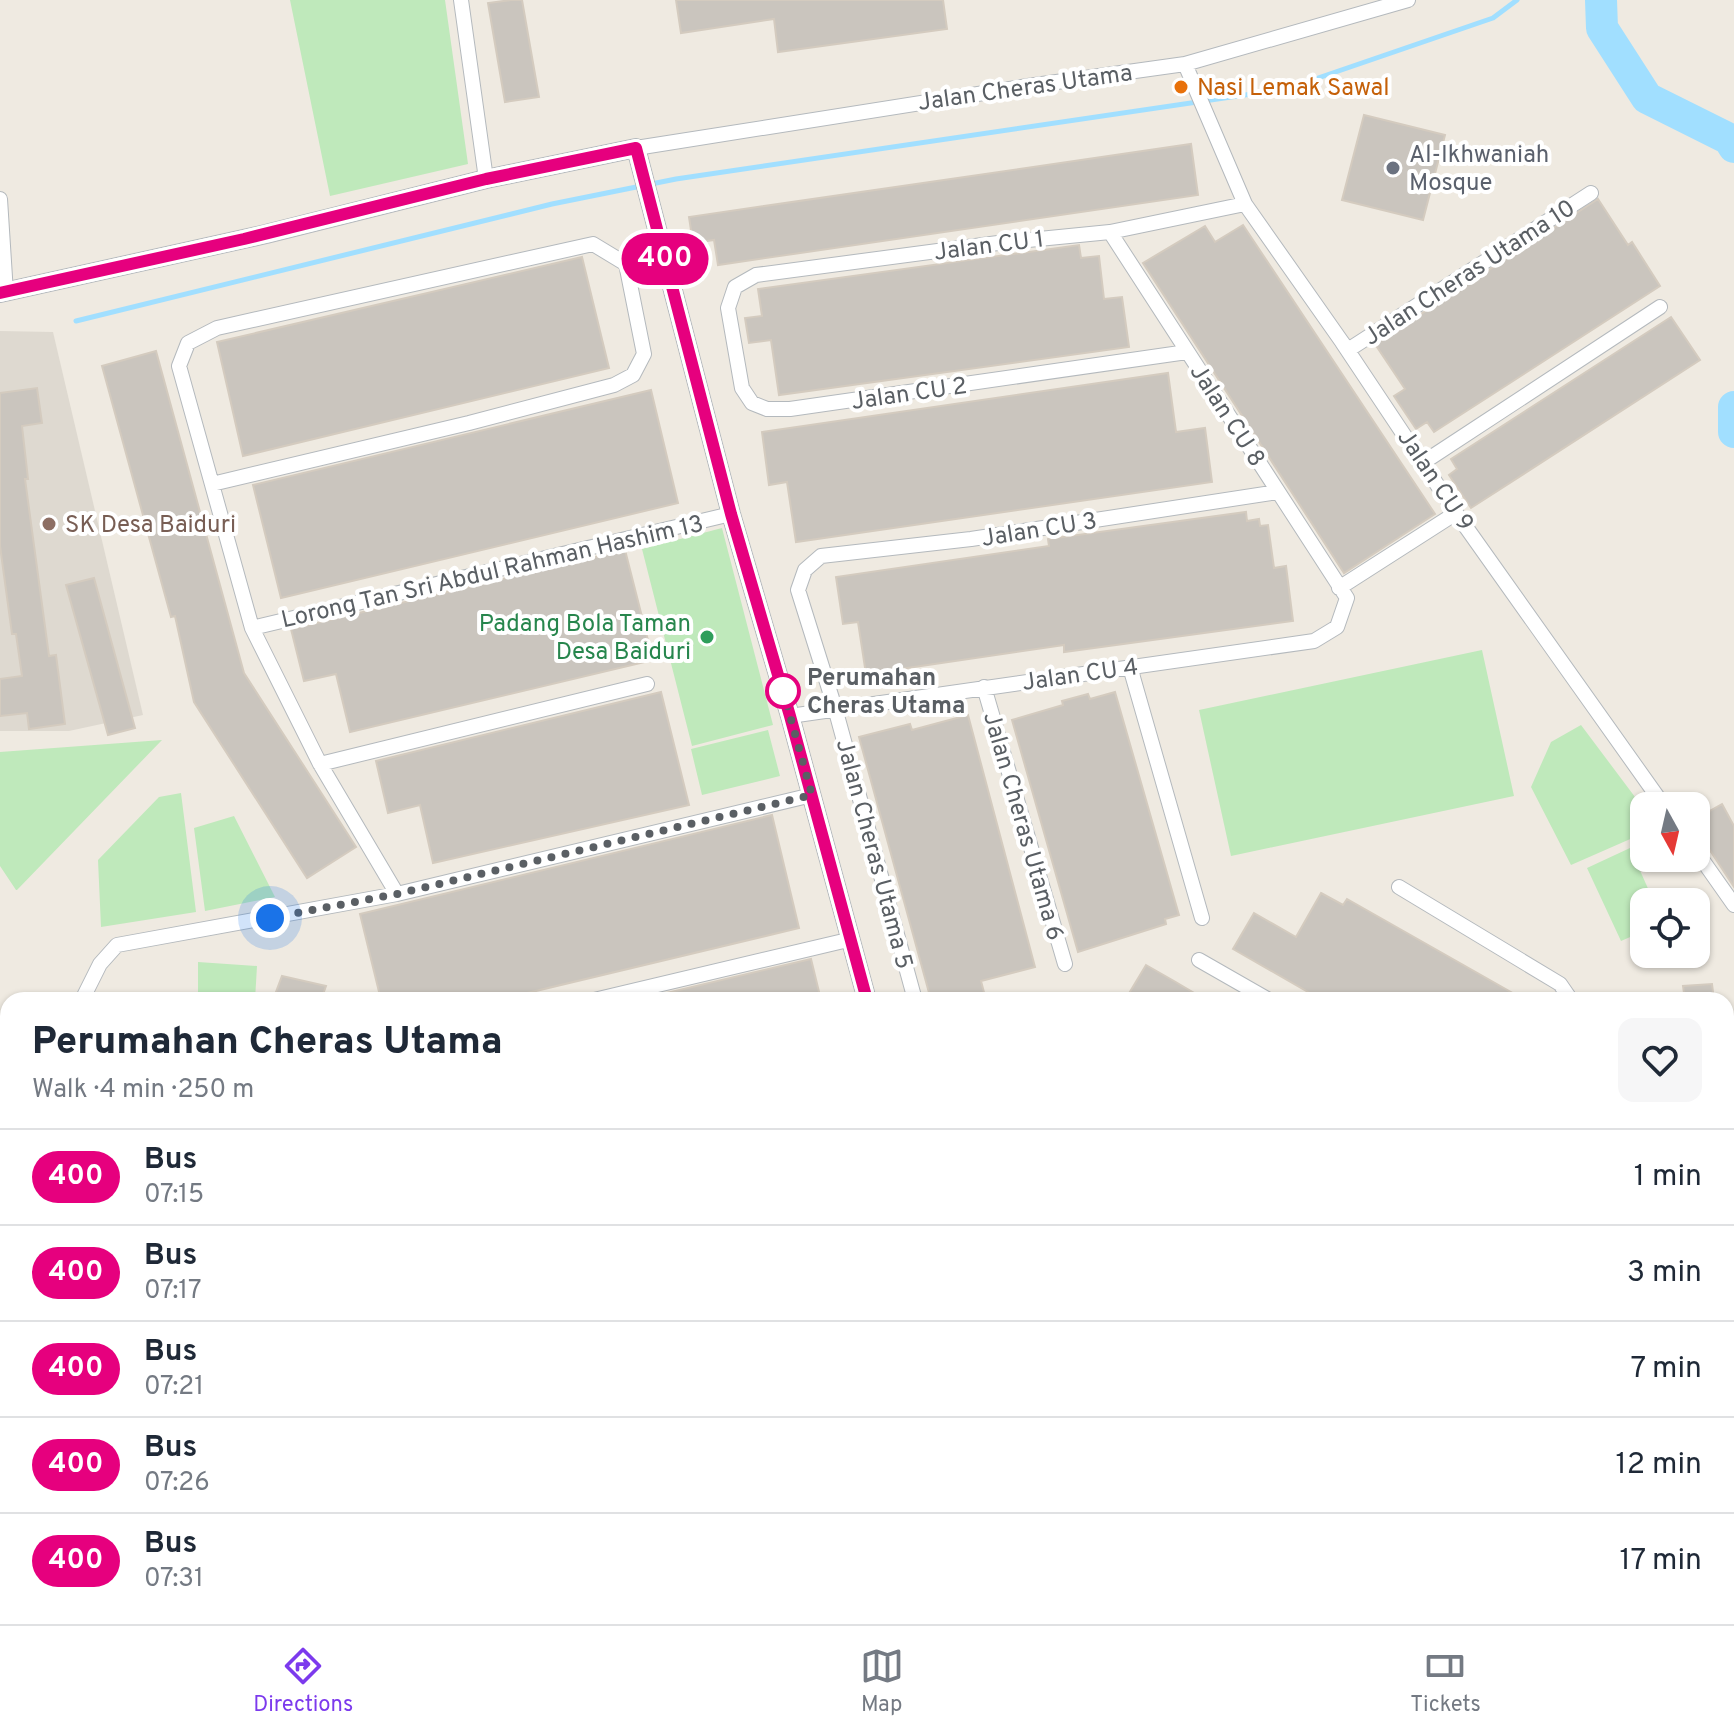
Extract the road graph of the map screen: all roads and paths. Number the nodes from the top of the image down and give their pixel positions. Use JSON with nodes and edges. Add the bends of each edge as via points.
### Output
{"nodes":[{"id":1,"x":461,"y":0,"type":"edge"},
{"id":2,"x":1408,"y":0,"type":"edge"},
{"id":3,"x":1185,"y":64,"type":"junction"},
{"id":4,"x":636,"y":148,"type":"junction"},
{"id":5,"x":486,"y":179,"type":"junction"},
{"id":6,"x":1591,"y":193,"type":"dead end"},
{"id":7,"x":0,"y":199,"type":"edge"},
{"id":8,"x":1245,"y":204,"type":"junction"},
{"id":9,"x":1110,"y":232,"type":"junction"},
{"id":10,"x":735,"y":287,"type":"joint"},
{"id":11,"x":3,"y":293,"type":"edge"},
{"id":12,"x":1660,"y":307,"type":"dead end"},
{"id":13,"x":1348,"y":350,"type":"junction"},
{"id":14,"x":1187,"y":352,"type":"junction"},
{"id":15,"x":1424,"y":462,"type":"junction"},
{"id":16,"x":212,"y":484,"type":"junction"},
{"id":17,"x":1278,"y":492,"type":"junction"},
{"id":18,"x":1456,"y":513,"type":"junction"},
{"id":19,"x":731,"y":514,"type":"junction"},
{"id":20,"x":805,"y":570,"type":"joint"},
{"id":21,"x":1343,"y":593,"type":"junction"},
{"id":22,"x":252,"y":628,"type":"junction"},
{"id":23,"x":1130,"y":667,"type":"junction"},
{"id":24,"x":647,"y":684,"type":"dead end"},
{"id":25,"x":984,"y":687,"type":"junction"},
{"id":26,"x":835,"y":708,"type":"junction"},
{"id":27,"x":790,"y":716,"type":"junction"},
{"id":28,"x":320,"y":764,"type":"junction"},
{"id":29,"x":1654,"y":792,"type":"edge"},
{"id":30,"x":812,"y":795,"type":"junction"},
{"id":31,"x":1710,"y":871,"type":"edge"},
{"id":32,"x":1399,"y":887,"type":"dead end"},
{"id":33,"x":397,"y":894,"type":"junction"},
{"id":34,"x":1734,"y":905,"type":"edge"},
{"id":35,"x":1202,"y":918,"type":"dead end"},
{"id":36,"x":852,"y":939,"type":"junction"},
{"id":37,"x":1199,"y":960,"type":"dead end"},
{"id":38,"x":1065,"y":964,"type":"dead end"},
{"id":39,"x":87,"y":992,"type":"edge"},
{"id":40,"x":628,"y":992,"type":"edge"},
{"id":41,"x":865,"y":992,"type":"edge"},
{"id":42,"x":913,"y":992,"type":"edge"},
{"id":43,"x":1255,"y":992,"type":"edge"},
{"id":44,"x":1566,"y":992,"type":"edge"}],
"edges":[{"from":1,"to":5,"type":"street"},
{"from":2,"to":3,"type":"street","name":"Jalan Cheras Utama"},
{"from":3,"to":4,"type":"street","name":"Jalan Cheras Utama"},
{"from":3,"to":8,"type":"street","name":"Jalan CU 9"},
{"from":4,"to":5,"type":"street"},
{"from":4,"to":19,"type":"street"},
{"from":5,"to":11,"type":"street"},
{"from":6,"to":13,"type":"street","name":"Jalan Cheras Utama 10"},
{"from":7,"to":11,"type":"street"},
{"from":8,"to":9,"type":"street","name":"Jalan CU 1"},
{"from":8,"to":13,"type":"street","name":"Jalan CU 9"},
{"from":9,"to":10,"type":"street","name":"Jalan CU 1","via":[[756,275]]},
{"from":9,"to":14,"type":"street","name":"Jalan CU 8"},
{"from":10,"to":14,"type":"street","name":"Jalan CU 2","via":[[728,308],[742,388],[752,403],[767,409]]},
{"from":12,"to":15,"type":"street"},
{"from":13,"to":15,"type":"street","name":"Jalan CU 9"},
{"from":14,"to":17,"type":"street","name":"Jalan CU 8"},
{"from":15,"to":18,"type":"street","name":"Jalan CU 9"},
{"from":16,"to":16,"type":"street","via":[[179,366],[188,343],[217,328],[593,244],[626,264],[644,354],[633,375],[614,385],[469,423]]},
{"from":16,"to":22,"type":"street"},
{"from":17,"to":20,"type":"street","name":"Jalan CU 3","via":[[821,556]]},
{"from":17,"to":21,"type":"street","name":"Jalan CU 8"},
{"from":18,"to":21,"type":"street"},
{"from":18,"to":29,"type":"street","name":"Jalan CU 9"},
{"from":19,"to":22,"type":"street","name":"Lorong Tan Sri Abdul Rahman Hashim 13"},
{"from":19,"to":27,"type":"street"},
{"from":20,"to":26,"type":"street","name":"Jalan Cheras Utama 5","via":[[798,590]]},
{"from":21,"to":23,"type":"street","name":"Jalan CU 4","via":[[1337,627],[1314,641]]},
{"from":22,"to":28,"type":"street"},
{"from":23,"to":25,"type":"street","name":"Jalan CU 4"},
{"from":23,"to":35,"type":"street"},
{"from":24,"to":28,"type":"street"},
{"from":25,"to":26,"type":"street","name":"Jalan CU 4"},
{"from":25,"to":38,"type":"street","name":"Jalan Cheras Utama 6"},
{"from":26,"to":27,"type":"street","name":"Jalan CU 4"},
{"from":26,"to":42,"type":"street","name":"Jalan Cheras Utama 5"},
{"from":27,"to":30,"type":"street"},
{"from":28,"to":33,"type":"street"},
{"from":30,"to":33,"type":"street"},
{"from":30,"to":36,"type":"street"},
{"from":31,"to":34,"type":"street"},
{"from":32,"to":44,"type":"street"},
{"from":33,"to":39,"type":"street","via":[[117,945],[100,964]]},
{"from":36,"to":40,"type":"street"},
{"from":36,"to":41,"type":"street"},
{"from":37,"to":43,"type":"street"}]}
